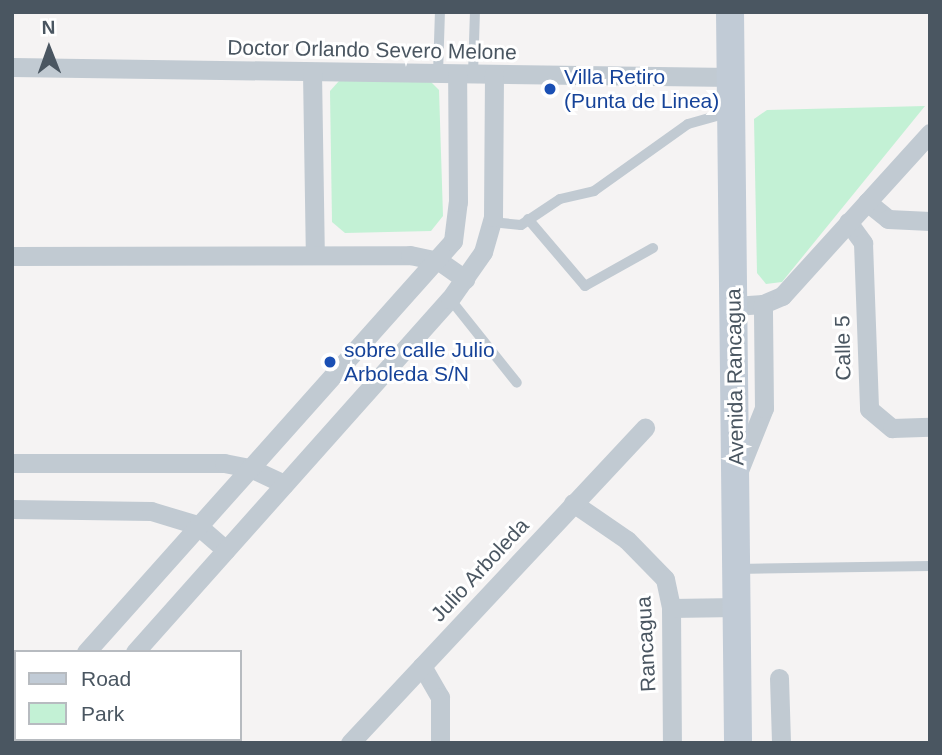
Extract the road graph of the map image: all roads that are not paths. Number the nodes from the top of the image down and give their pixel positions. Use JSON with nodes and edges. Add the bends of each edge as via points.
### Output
{"nodes":[{"id":1,"x":440,"y":12,"type":"edge"},
{"id":2,"x":475,"y":12,"type":"edge"},
{"id":3,"x":730,"y":12,"type":"edge"},
{"id":4,"x":12,"y":67,"type":"edge"},
{"id":5,"x":312,"y":72,"type":"junction"},
{"id":6,"x":456,"y":74,"type":"junction"},
{"id":7,"x":494,"y":74,"type":"junction"},
{"id":8,"x":731,"y":77,"type":"junction"},
{"id":9,"x":731,"y":111,"type":"junction"},
{"id":10,"x":930,"y":133,"type":"edge"},
{"id":11,"x":867,"y":202,"type":"junction"},
{"id":12,"x":528,"y":219,"type":"junction"},
{"id":13,"x":888,"y":219,"type":"junction"},
{"id":14,"x":930,"y":221,"type":"edge"},
{"id":15,"x":492,"y":222,"type":"junction"},
{"id":16,"x":848,"y":222,"type":"junction"},
{"id":17,"x":863,"y":243,"type":"junction"},
{"id":18,"x":653,"y":248,"type":"dead end"},
{"id":19,"x":316,"y":253,"type":"junction"},
{"id":20,"x":12,"y":256,"type":"edge"},
{"id":21,"x":439,"y":261,"type":"junction"},
{"id":22,"x":465,"y":279,"type":"junction"},
{"id":23,"x":450,"y":299,"type":"junction"},
{"id":24,"x":763,"y":304,"type":"junction"},
{"id":25,"x":734,"y":306,"type":"junction"},
{"id":26,"x":517,"y":383,"type":"dead end"},
{"id":27,"x":645,"y":428,"type":"dead end"},
{"id":28,"x":930,"y":428,"type":"edge"},
{"id":29,"x":12,"y":463,"type":"edge"},
{"id":30,"x":250,"y":468,"type":"junction"},
{"id":31,"x":736,"y":477,"type":"junction"},
{"id":32,"x":284,"y":484,"type":"junction"},
{"id":33,"x":573,"y":503,"type":"junction"},
{"id":34,"x":12,"y":509,"type":"edge"},
{"id":35,"x":197,"y":525,"type":"junction"},
{"id":36,"x":226,"y":550,"type":"junction"},
{"id":37,"x":930,"y":566,"type":"edge"},
{"id":38,"x":736,"y":569,"type":"junction"},
{"id":39,"x":737,"y":607,"type":"junction"},
{"id":40,"x":671,"y":608,"type":"junction"},
{"id":41,"x":88,"y":650,"type":"edge"},
{"id":42,"x":137,"y":650,"type":"edge"},
{"id":43,"x":422,"y":666,"type":"junction"},
{"id":44,"x":779,"y":678,"type":"dead end"},
{"id":45,"x":349,"y":743,"type":"edge"},
{"id":46,"x":440,"y":743,"type":"edge"},
{"id":47,"x":672,"y":743,"type":"edge"},
{"id":48,"x":738,"y":743,"type":"edge"},
{"id":49,"x":781,"y":743,"type":"edge"}],
"edges":[{"from":1,"to":6,"type":"lane"},
{"from":2,"to":6,"type":"lane"},
{"from":3,"to":8,"type":"main road","name":"Avenida Rancagua"},
{"from":4,"to":5,"type":"street","name":"Doctor Orlando Severo Melone"},
{"from":5,"to":6,"type":"street","name":"Doctor Orlando Severo Melone"},
{"from":5,"to":19,"type":"street"},
{"from":6,"to":7,"type":"street","name":"Doctor Orlando Severo Melone"},
{"from":6,"to":21,"type":"street","via":[[456,227],[453,241]]},
{"from":7,"to":8,"type":"street","name":"Doctor Orlando Severo Melone"},
{"from":7,"to":15,"type":"street"},
{"from":8,"to":9,"type":"main road","name":"Avenida Rancagua"},
{"from":9,"to":12,"type":"lane","via":[[688,124],[594,191],[576,192]]},
{"from":9,"to":25,"type":"main road","name":"Avenida Rancagua"},
{"from":10,"to":11,"type":"street"},
{"from":11,"to":13,"type":"street"},
{"from":11,"to":16,"type":"street"},
{"from":12,"to":15,"type":"lane","via":[[512,226]]},
{"from":12,"to":18,"type":"lane","via":[[586,286]]},
{"from":13,"to":14,"type":"street"},
{"from":13,"to":17,"type":"street"},
{"from":15,"to":22,"type":"street","via":[[483,252]]},
{"from":16,"to":17,"type":"street"},
{"from":16,"to":24,"type":"street","via":[[782,296]]},
{"from":17,"to":28,"type":"street","name":"Calle 5","via":[[869,409],[892,428]]},
{"from":19,"to":20,"type":"street"},
{"from":19,"to":21,"type":"street","via":[[410,255]]},
{"from":21,"to":22,"type":"street"},
{"from":21,"to":30,"type":"street"},
{"from":22,"to":23,"type":"street"},
{"from":23,"to":26,"type":"lane"},
{"from":23,"to":32,"type":"street"},
{"from":24,"to":25,"type":"street"},
{"from":24,"to":31,"type":"street","via":[[764,408]]},
{"from":25,"to":31,"type":"main road","name":"Avenida Rancagua"},
{"from":27,"to":33,"type":"street","name":"Julio Arboleda"},
{"from":29,"to":30,"type":"street","via":[[224,463]]},
{"from":30,"to":32,"type":"street"},
{"from":30,"to":35,"type":"street"},
{"from":31,"to":38,"type":"main road","name":"Avenida Rancagua"},
{"from":32,"to":36,"type":"street"},
{"from":33,"to":40,"type":"street","name":"Rancagua","via":[[655,565],[665,579]]},
{"from":33,"to":43,"type":"street","name":"Julio Arboleda"},
{"from":34,"to":35,"type":"street","via":[[151,510]]},
{"from":35,"to":36,"type":"street"},
{"from":35,"to":41,"type":"street"},
{"from":36,"to":42,"type":"street"},
{"from":37,"to":38,"type":"lane"},
{"from":38,"to":39,"type":"main road","name":"Avenida Rancagua"},
{"from":39,"to":40,"type":"street"},
{"from":39,"to":48,"type":"main road","name":"Avenida Rancagua"},
{"from":40,"to":47,"type":"street","name":"Rancagua"},
{"from":43,"to":45,"type":"street","name":"Julio Arboleda"},
{"from":43,"to":46,"type":"street","via":[[440,697]]},
{"from":44,"to":49,"type":"street"}]}
